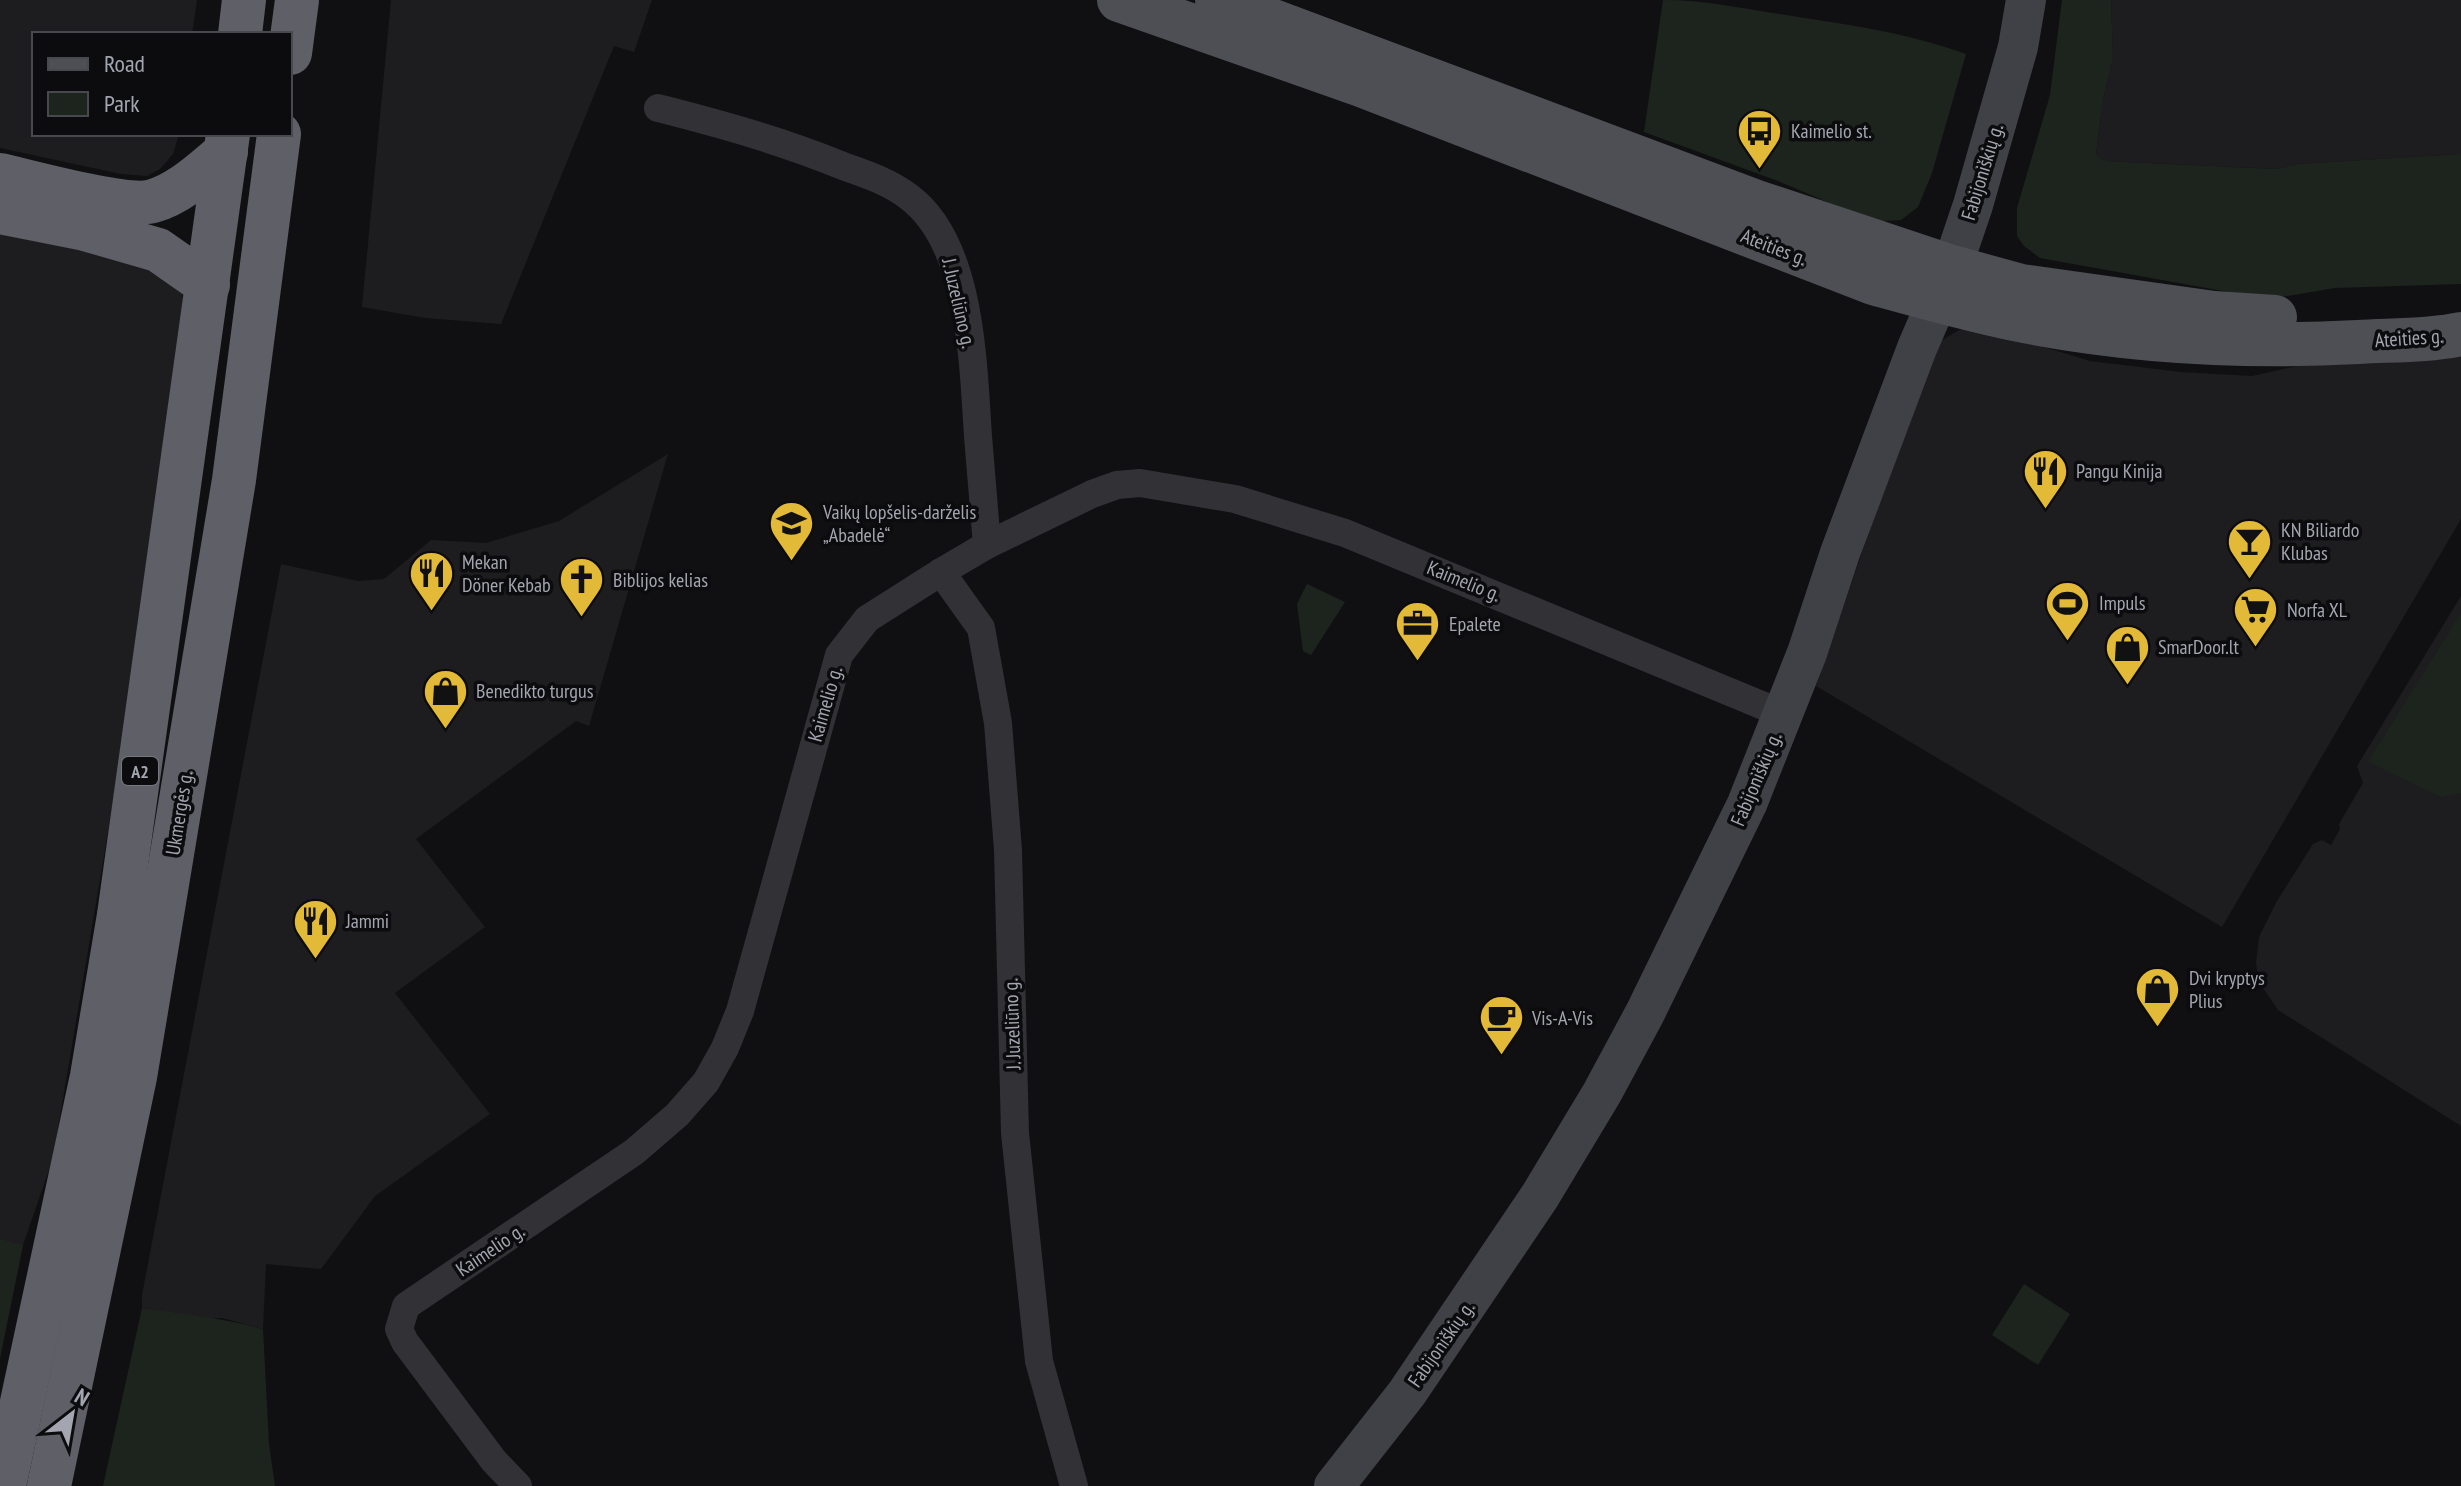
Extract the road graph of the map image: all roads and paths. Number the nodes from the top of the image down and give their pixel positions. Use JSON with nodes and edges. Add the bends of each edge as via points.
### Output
{"nodes":[{"id":1,"x":244,"y":0,"type":"edge"},
{"id":2,"x":297,"y":0,"type":"edge"},
{"id":3,"x":1119,"y":0,"type":"edge"},
{"id":4,"x":1217,"y":0,"type":"edge"},
{"id":5,"x":2026,"y":0,"type":"edge"},
{"id":6,"x":240,"y":32,"type":"edge"},
{"id":7,"x":292,"y":38,"type":"edge"},
{"id":8,"x":658,"y":108,"type":"dead end"},
{"id":9,"x":279,"y":136,"type":"edge"},
{"id":10,"x":227,"y":143,"type":"edge"},
{"id":11,"x":0,"y":175,"type":"edge"},
{"id":12,"x":0,"y":212,"type":"edge"},
{"id":13,"x":1944,"y":284,"type":"junction"},
{"id":14,"x":208,"y":285,"type":"junction"},
{"id":15,"x":2461,"y":311,"type":"edge"},
{"id":16,"x":2461,"y":334,"type":"edge"},
{"id":17,"x":987,"y":545,"type":"junction"},
{"id":18,"x":941,"y":572,"type":"junction"},
{"id":19,"x":1783,"y":714,"type":"junction"},
{"id":20,"x":4,"y":1486,"type":"edge"},
{"id":21,"x":49,"y":1486,"type":"edge"},
{"id":22,"x":518,"y":1486,"type":"edge"},
{"id":23,"x":1074,"y":1486,"type":"edge"},
{"id":24,"x":1334,"y":1486,"type":"edge"}],
"edges":[{"from":1,"to":6,"type":"highway"},
{"from":2,"to":7,"type":"highway"},
{"from":3,"to":13,"type":"main road","name":"Ateities g.","via":[[1361,85],[1873,283]]},
{"from":4,"to":13,"type":"main road","name":"Ateities g.","via":[[1757,202]]},
{"from":5,"to":13,"type":"street","name":"Fabijoniškių g.","via":[[2018,47],[1973,205]]},
{"from":8,"to":17,"type":"street","name":"J. Juzeliūno g.","via":[[735,127],[884,181],[926,214],[941,235],[965,312]]},
{"from":9,"to":21,"type":"highway","name":"Ukmergės g.","number":"A2","via":[[234,480],[135,1077]]},
{"from":10,"to":11,"type":"highway","via":[[185,185],[151,202],[109,199]]},
{"from":10,"to":14,"type":"highway","number":"A2"},
{"from":12,"to":14,"type":"highway","via":[[158,250]]},
{"from":13,"to":15,"type":"main road","name":"Ateities g.","via":[[2021,286],[2214,313],[2296,318]]},
{"from":13,"to":16,"type":"main road","name":"Ateities g.","via":[[2015,319],[2128,336],[2302,345]]},
{"from":13,"to":19,"type":"street","name":"Fabijoniškių g."},
{"from":14,"to":20,"type":"highway","number":"A2","via":[[92,1076]]},
{"from":17,"to":18,"type":"street","name":"Kaimelio g."},
{"from":17,"to":19,"type":"street","name":"Kaimelio g.","via":[[1117,485],[1164,485],[1225,496],[1345,533]]},
{"from":18,"to":22,"type":"street","name":"Kaimelio g.","via":[[867,619],[839,655],[740,1011],[706,1082],[634,1152],[406,1306],[399,1329],[405,1342]]},
{"from":18,"to":23,"type":"street","name":"J. Juzeliūno g.","via":[[981,628],[998,723],[1008,850],[1015,1133],[1039,1361]]},
{"from":19,"to":24,"type":"street","name":"Fabijoniškių g.","via":[[1716,870],[1602,1093],[1464,1312]]}]}
